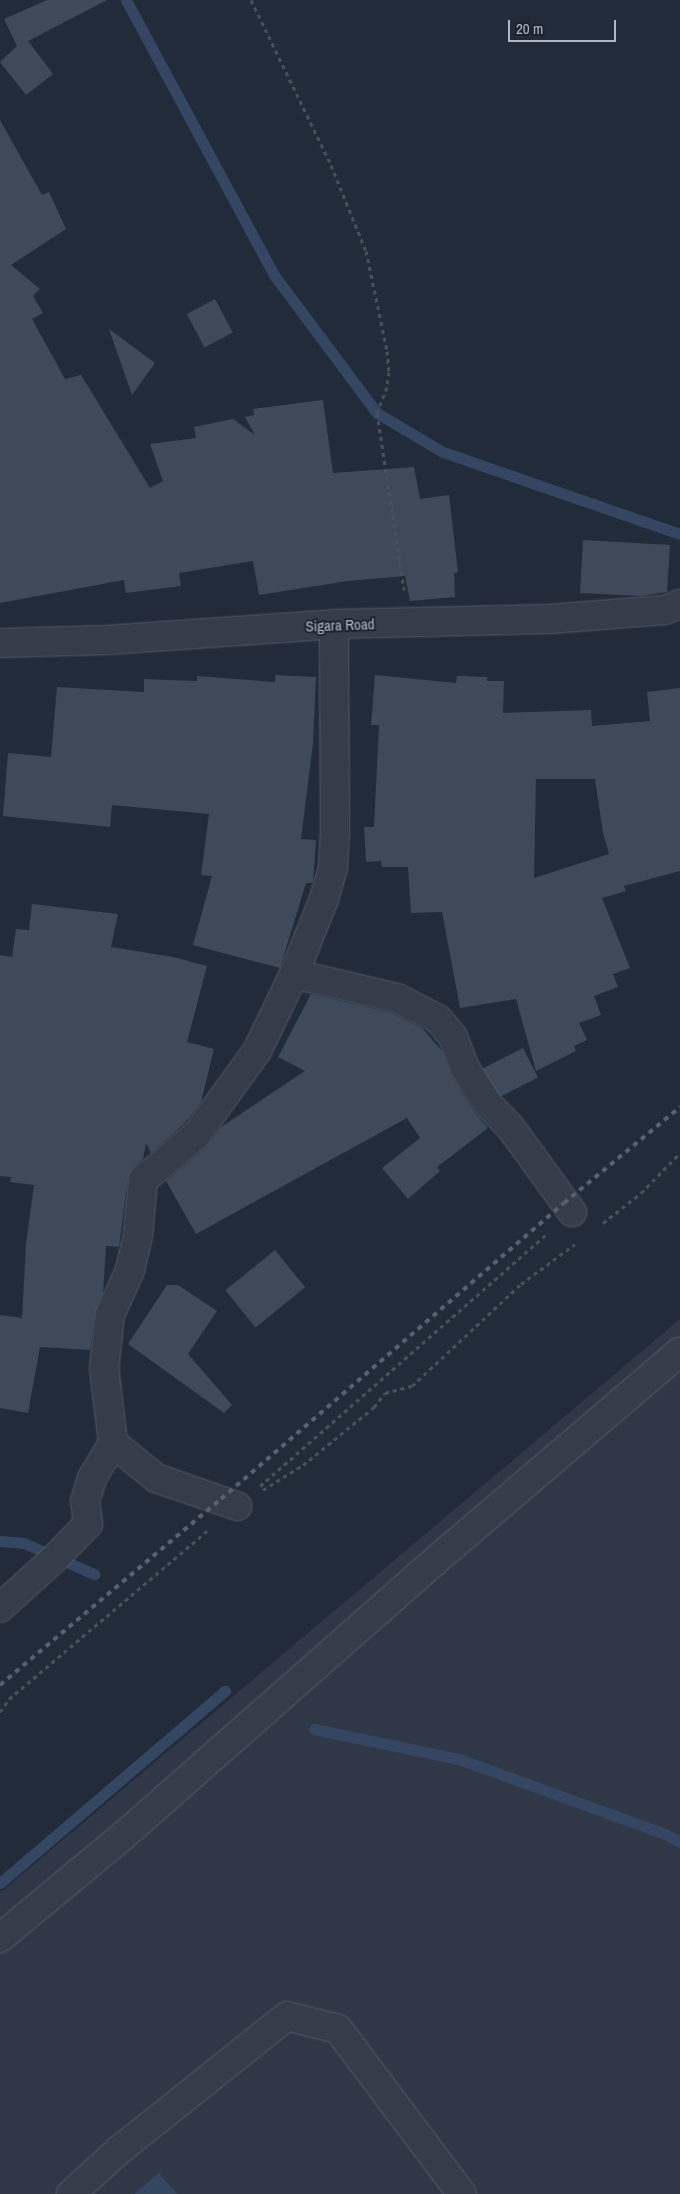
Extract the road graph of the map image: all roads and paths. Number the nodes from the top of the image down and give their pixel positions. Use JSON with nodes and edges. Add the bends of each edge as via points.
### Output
{"nodes":[{"id":1,"x":251,"y":0,"type":"edge"},
{"id":2,"x":680,"y":604,"type":"edge"},
{"id":3,"x":409,"y":622,"type":"junction"},
{"id":4,"x":334,"y":624,"type":"junction"},
{"id":5,"x":0,"y":643,"type":"edge"},
{"id":6,"x":294,"y":974,"type":"junction"},
{"id":7,"x":680,"y":1153,"type":"edge"},
{"id":8,"x":572,"y":1212,"type":"junction"},
{"id":9,"x":591,"y":1233,"type":"junction"},
{"id":10,"x":680,"y":1352,"type":"edge"},
{"id":11,"x":113,"y":1443,"type":"junction"},
{"id":12,"x":237,"y":1506,"type":"junction"},
{"id":13,"x":0,"y":1608,"type":"edge"},
{"id":14,"x":0,"y":1712,"type":"edge"},
{"id":15,"x":0,"y":1938,"type":"edge"},
{"id":16,"x":71,"y":2194,"type":"edge"},
{"id":17,"x":462,"y":2194,"type":"edge"}],
"edges":[{"from":1,"to":3,"type":"path","via":[[330,166],[366,251],[387,350],[387,387],[377,413]]},
{"from":2,"to":3,"type":"street","name":"Sigara Road","via":[[665,610],[550,619]]},
{"from":3,"to":4,"type":"street","name":"Sigara Road"},
{"from":4,"to":5,"type":"street","name":"Sigara Road","via":[[108,640]]},
{"from":4,"to":6,"type":"street","via":[[333,868]]},
{"from":6,"to":8,"type":"street","via":[[396,998],[438,1019],[453,1037],[465,1068],[488,1104],[511,1128]]},
{"from":6,"to":11,"type":"street","via":[[256,1051],[210,1118],[196,1136],[143,1180],[138,1235],[130,1270],[110,1315],[104,1368]]},
{"from":7,"to":9,"type":"path","via":[[641,1194]]},
{"from":8,"to":9,"type":"path"},
{"from":8,"to":12,"type":"path"},
{"from":9,"to":12,"type":"path","via":[[521,1284],[412,1386],[385,1393],[374,1407],[304,1465]]},
{"from":10,"to":15,"type":"street","via":[[441,1556],[123,1836]]},
{"from":11,"to":12,"type":"street","via":[[156,1478]]},
{"from":11,"to":13,"type":"street","via":[[92,1478],[86,1501],[88,1524]]},
{"from":12,"to":14,"type":"path","via":[[9,1699]]},
{"from":16,"to":17,"type":"street","via":[[118,2151],[287,2016],[338,2029]]}]}
